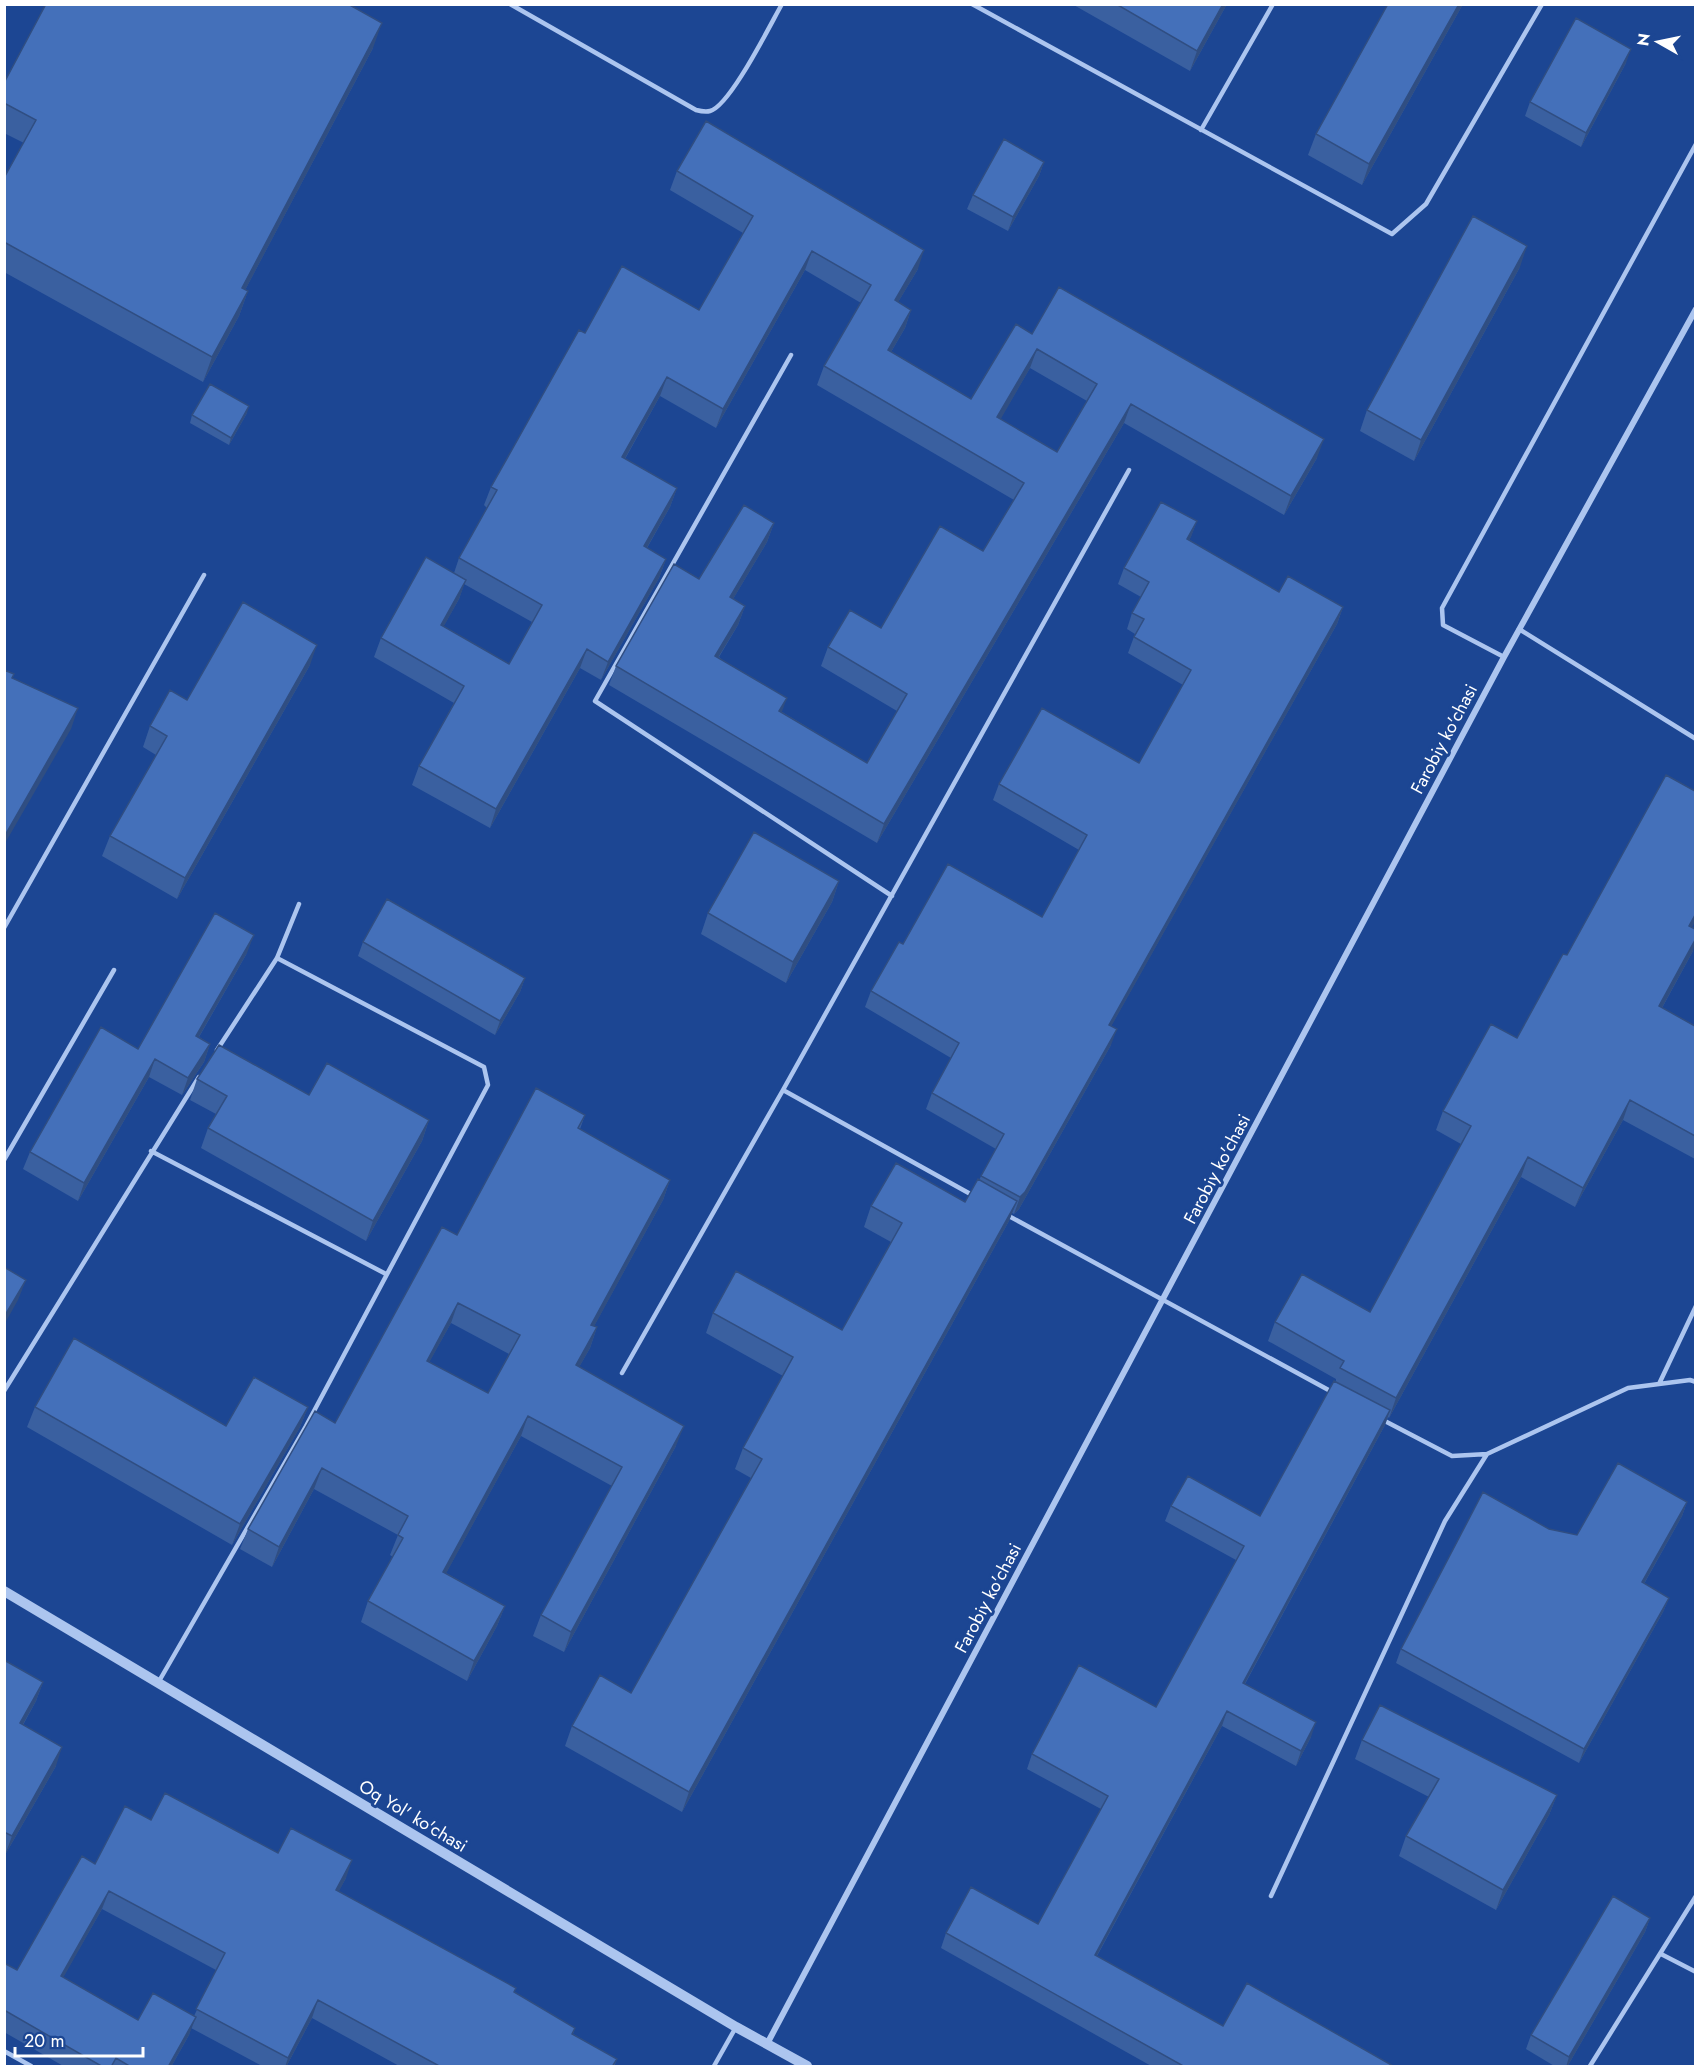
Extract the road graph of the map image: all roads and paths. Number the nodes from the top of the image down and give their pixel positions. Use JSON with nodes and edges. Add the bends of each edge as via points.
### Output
{"nodes":[{"id":1,"x":510,"y":4,"type":"edge"},
{"id":2,"x":782,"y":4,"type":"edge"},
{"id":3,"x":972,"y":4,"type":"edge"},
{"id":4,"x":1273,"y":4,"type":"edge"},
{"id":5,"x":1542,"y":4,"type":"edge"},
{"id":6,"x":1201,"y":130,"type":"junction"},
{"id":7,"x":1695,"y":144,"type":"edge"},
{"id":8,"x":1695,"y":309,"type":"edge"},
{"id":9,"x":791,"y":355,"type":"dead end"},
{"id":10,"x":1129,"y":470,"type":"dead end"},
{"id":11,"x":204,"y":575,"type":"dead end"},
{"id":12,"x":1519,"y":629,"type":"junction"},
{"id":13,"x":1504,"y":657,"type":"junction"},
{"id":14,"x":1695,"y":739,"type":"edge"},
{"id":15,"x":892,"y":896,"type":"junction"},
{"id":16,"x":299,"y":904,"type":"dead end"},
{"id":17,"x":4,"y":928,"type":"edge"},
{"id":18,"x":276,"y":958,"type":"junction"},
{"id":19,"x":114,"y":970,"type":"dead end"},
{"id":20,"x":214,"y":1054,"type":"edge"},
{"id":21,"x":201,"y":1074,"type":"edge"},
{"id":22,"x":783,"y":1090,"type":"junction"},
{"id":23,"x":151,"y":1151,"type":"junction"},
{"id":24,"x":4,"y":1160,"type":"edge"},
{"id":25,"x":978,"y":1199,"type":"edge"},
{"id":26,"x":999,"y":1210,"type":"edge"},
{"id":27,"x":386,"y":1274,"type":"junction"},
{"id":28,"x":1163,"y":1302,"type":"junction"},
{"id":29,"x":1695,"y":1306,"type":"edge"},
{"id":30,"x":622,"y":1373,"type":"dead end"},
{"id":31,"x":1695,"y":1382,"type":"edge"},
{"id":32,"x":1659,"y":1384,"type":"junction"},
{"id":33,"x":4,"y":1391,"type":"edge"},
{"id":34,"x":1338,"y":1396,"type":"edge"},
{"id":35,"x":1380,"y":1418,"type":"edge"},
{"id":36,"x":1487,"y":1454,"type":"junction"},
{"id":37,"x":4,"y":1591,"type":"edge"},
{"id":38,"x":158,"y":1683,"type":"junction"},
{"id":39,"x":1271,"y":1896,"type":"dead end"},
{"id":40,"x":1695,"y":1896,"type":"edge"},
{"id":41,"x":1661,"y":1954,"type":"junction"},
{"id":42,"x":1695,"y":1972,"type":"edge"},
{"id":43,"x":736,"y":2027,"type":"junction"},
{"id":44,"x":767,"y":2044,"type":"junction"},
{"id":45,"x":4,"y":2051,"type":"edge"},
{"id":46,"x":31,"y":2067,"type":"edge"},
{"id":47,"x":714,"y":2067,"type":"edge"},
{"id":48,"x":807,"y":2067,"type":"edge"},
{"id":49,"x":1590,"y":2067,"type":"edge"}],
"edges":[{"from":1,"to":2,"type":"lane","via":[[696,110],[710,111],[733,90]]},
{"from":3,"to":6,"type":"lane"},
{"from":4,"to":6,"type":"lane"},
{"from":5,"to":6,"type":"lane","via":[[1426,204],[1392,234]]},
{"from":7,"to":13,"type":"lane","via":[[1442,608],[1443,626]]},
{"from":8,"to":12,"type":"street","name":"Farobiy ko'chasi"},
{"from":9,"to":15,"type":"lane","via":[[595,701]]},
{"from":10,"to":15,"type":"lane"},
{"from":11,"to":17,"type":"lane"},
{"from":12,"to":13,"type":"street","name":"Farobiy ko'chasi"},
{"from":12,"to":14,"type":"lane"},
{"from":13,"to":28,"type":"street","name":"Farobiy ko'chasi"},
{"from":15,"to":22,"type":"lane"},
{"from":16,"to":18,"type":"lane"},
{"from":18,"to":20,"type":"lane"},
{"from":18,"to":27,"type":"lane","via":[[484,1067],[488,1085]]},
{"from":19,"to":24,"type":"lane"},
{"from":21,"to":23,"type":"lane"},
{"from":22,"to":25,"type":"lane"},
{"from":22,"to":30,"type":"lane"},
{"from":23,"to":27,"type":"lane"},
{"from":23,"to":33,"type":"lane"},
{"from":26,"to":28,"type":"lane"},
{"from":27,"to":38,"type":"lane","via":[[306,1426]]},
{"from":28,"to":34,"type":"lane"},
{"from":28,"to":44,"type":"street","name":"Farobiy ko'chasi"},
{"from":29,"to":32,"type":"lane"},
{"from":31,"to":32,"type":"lane"},
{"from":32,"to":36,"type":"lane","via":[[1628,1388]]},
{"from":35,"to":36,"type":"lane","via":[[1452,1456]]},
{"from":36,"to":39,"type":"lane","via":[[1445,1521]]},
{"from":37,"to":38,"type":"street","name":"Oq Yol' ko'chasi"},
{"from":38,"to":43,"type":"street","name":"Oq Yol' ko'chasi"},
{"from":40,"to":41,"type":"lane"},
{"from":41,"to":42,"type":"lane"},
{"from":41,"to":49,"type":"lane"},
{"from":43,"to":44,"type":"street","name":"Oq Yol' ko'chasi"},
{"from":43,"to":47,"type":"lane"},
{"from":44,"to":48,"type":"street","name":"Oq Yol' ko'chasi"},
{"from":45,"to":46,"type":"lane"}]}
